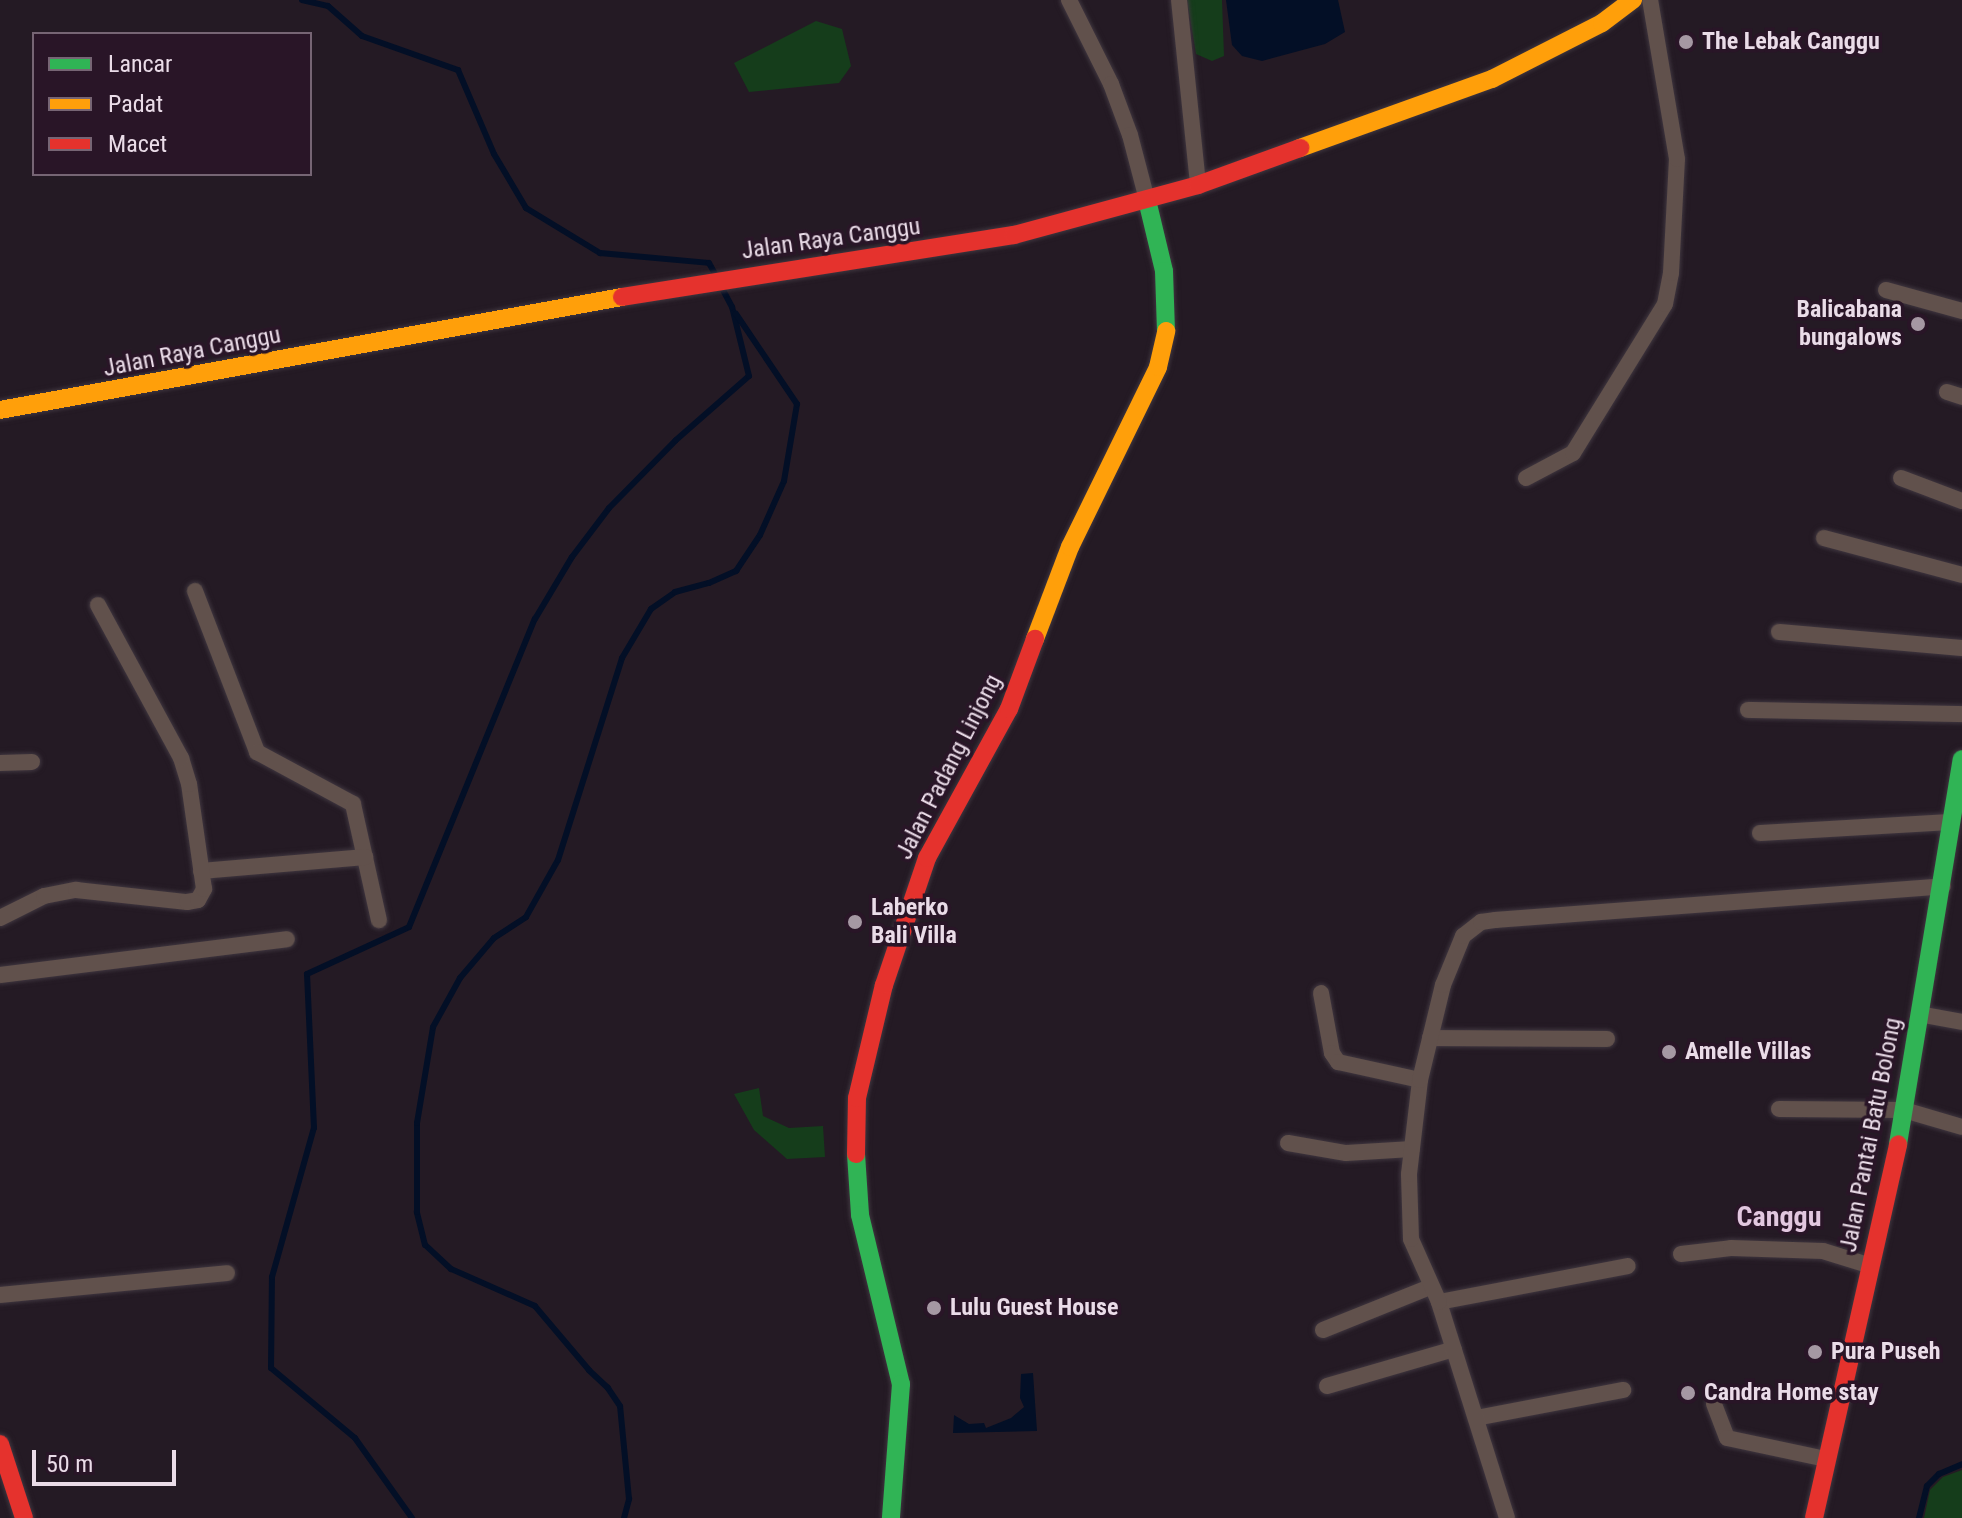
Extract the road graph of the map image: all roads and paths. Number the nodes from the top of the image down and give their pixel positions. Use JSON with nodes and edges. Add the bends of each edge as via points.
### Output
{"nodes":[{"id":1,"x":1069,"y":0,"type":"edge"},
{"id":2,"x":1179,"y":0,"type":"edge"},
{"id":3,"x":1633,"y":0,"type":"edge"},
{"id":4,"x":1650,"y":0,"type":"edge"},
{"id":5,"x":1198,"y":185,"type":"junction"},
{"id":6,"x":1147,"y":200,"type":"junction"},
{"id":7,"x":1886,"y":290,"type":"dead end"},
{"id":8,"x":1962,"y":311,"type":"edge"},
{"id":9,"x":0,"y":410,"type":"edge"},
{"id":10,"x":1526,"y":478,"type":"dead end"},
{"id":11,"x":1901,"y":478,"type":"dead end"},
{"id":12,"x":1962,"y":501,"type":"edge"},
{"id":13,"x":1824,"y":538,"type":"dead end"},
{"id":14,"x":1962,"y":575,"type":"edge"},
{"id":15,"x":195,"y":591,"type":"dead end"},
{"id":16,"x":98,"y":605,"type":"dead end"},
{"id":17,"x":1779,"y":632,"type":"dead end"},
{"id":18,"x":1962,"y":648,"type":"edge"},
{"id":19,"x":1748,"y":710,"type":"dead end"},
{"id":20,"x":1962,"y":714,"type":"edge"},
{"id":21,"x":1962,"y":759,"type":"edge"},
{"id":22,"x":32,"y":762,"type":"dead end"},
{"id":23,"x":0,"y":763,"type":"edge"},
{"id":24,"x":1951,"y":822,"type":"junction"},
{"id":25,"x":1760,"y":833,"type":"dead end"},
{"id":26,"x":365,"y":857,"type":"junction"},
{"id":27,"x":201,"y":871,"type":"junction"},
{"id":28,"x":1943,"y":886,"type":"junction"},
{"id":29,"x":0,"y":918,"type":"edge"},
{"id":30,"x":379,"y":920,"type":"dead end"},
{"id":31,"x":287,"y":939,"type":"dead end"},
{"id":32,"x":0,"y":975,"type":"edge"},
{"id":33,"x":1321,"y":993,"type":"dead end"},
{"id":34,"x":1919,"y":1014,"type":"junction"},
{"id":35,"x":1962,"y":1022,"type":"edge"},
{"id":36,"x":1430,"y":1038,"type":"junction"},
{"id":37,"x":1607,"y":1039,"type":"dead end"},
{"id":38,"x":1420,"y":1080,"type":"junction"},
{"id":39,"x":1779,"y":1109,"type":"dead end"},
{"id":40,"x":1904,"y":1110,"type":"junction"},
{"id":41,"x":1962,"y":1127,"type":"edge"},
{"id":42,"x":1288,"y":1143,"type":"dead end"},
{"id":43,"x":1412,"y":1149,"type":"junction"},
{"id":44,"x":1681,"y":1254,"type":"dead end"},
{"id":45,"x":1628,"y":1266,"type":"dead end"},
{"id":46,"x":1871,"y":1266,"type":"junction"},
{"id":47,"x":227,"y":1273,"type":"dead end"},
{"id":48,"x":1430,"y":1287,"type":"junction"},
{"id":49,"x":0,"y":1295,"type":"edge"},
{"id":50,"x":1439,"y":1302,"type":"junction"},
{"id":51,"x":1323,"y":1330,"type":"dead end"},
{"id":52,"x":1454,"y":1349,"type":"junction"},
{"id":53,"x":1327,"y":1386,"type":"dead end"},
{"id":54,"x":1623,"y":1390,"type":"dead end"},
{"id":55,"x":1714,"y":1404,"type":"dead end"},
{"id":56,"x":1476,"y":1418,"type":"junction"},
{"id":57,"x":0,"y":1444,"type":"edge"},
{"id":58,"x":1826,"y":1459,"type":"junction"},
{"id":59,"x":24,"y":1518,"type":"edge"},
{"id":60,"x":891,"y":1518,"type":"edge"},
{"id":61,"x":1507,"y":1518,"type":"edge"},
{"id":62,"x":1814,"y":1518,"type":"edge"}],
"edges":[{"from":1,"to":6,"type":"street","via":[[1111,84]]},
{"from":2,"to":5,"type":"street"},
{"from":3,"to":5,"type":"street","name":"Jalan Raya Canggu","via":[[1602,23],[1492,79]]},
{"from":4,"to":10,"type":"street","via":[[1677,159],[1665,304],[1573,453]]},
{"from":5,"to":6,"type":"street","name":"Jalan Raya Canggu"},
{"from":6,"to":9,"type":"street","name":"Jalan Raya Canggu","via":[[1014,235],[708,282]]},
{"from":6,"to":60,"type":"street","name":"Jalan Padang Linjong","via":[[1166,299],[1158,367],[1070,547],[1009,709],[927,858],[884,985],[857,1098],[860,1215],[901,1384]]},
{"from":7,"to":8,"type":"street"},
{"from":11,"to":12,"type":"street"},
{"from":13,"to":14,"type":"street"},
{"from":15,"to":26,"type":"street","via":[[257,752],[353,804]]},
{"from":16,"to":27,"type":"street","via":[[181,758]]},
{"from":17,"to":18,"type":"street"},
{"from":19,"to":20,"type":"street"},
{"from":21,"to":24,"type":"street","name":"Jalan Pantai Batu Bolong"},
{"from":22,"to":23,"type":"street"},
{"from":24,"to":25,"type":"street"},
{"from":24,"to":28,"type":"street","name":"Jalan Pantai Batu Bolong"},
{"from":26,"to":27,"type":"street"},
{"from":26,"to":30,"type":"street"},
{"from":27,"to":29,"type":"street","via":[[204,889],[198,900],[76,890],[44,896]]},
{"from":28,"to":34,"type":"street","name":"Jalan Pantai Batu Bolong"},
{"from":28,"to":36,"type":"street","via":[[1481,922],[1456,948]]},
{"from":31,"to":32,"type":"street"},
{"from":33,"to":38,"type":"street","via":[[1338,1062]]},
{"from":34,"to":35,"type":"street"},
{"from":34,"to":40,"type":"street","name":"Jalan Pantai Batu Bolong"},
{"from":36,"to":37,"type":"street"},
{"from":36,"to":38,"type":"street"},
{"from":38,"to":43,"type":"street"},
{"from":39,"to":40,"type":"street"},
{"from":40,"to":41,"type":"street"},
{"from":40,"to":46,"type":"street","name":"Jalan Pantai Batu Bolong"},
{"from":42,"to":43,"type":"street","via":[[1346,1153]]},
{"from":43,"to":48,"type":"street","via":[[1411,1239]]},
{"from":44,"to":46,"type":"street","via":[[1731,1248],[1823,1251]]},
{"from":45,"to":50,"type":"street"},
{"from":46,"to":58,"type":"street","name":"Jalan Pantai Batu Bolong"},
{"from":47,"to":49,"type":"street"},
{"from":48,"to":50,"type":"street"},
{"from":48,"to":51,"type":"street"},
{"from":50,"to":52,"type":"street"},
{"from":52,"to":53,"type":"street"},
{"from":52,"to":56,"type":"street"},
{"from":54,"to":56,"type":"street"},
{"from":55,"to":58,"type":"street","via":[[1727,1438]]},
{"from":56,"to":61,"type":"street"},
{"from":57,"to":59,"type":"street"},
{"from":58,"to":62,"type":"street","name":"Jalan Pantai Batu Bolong"}]}
